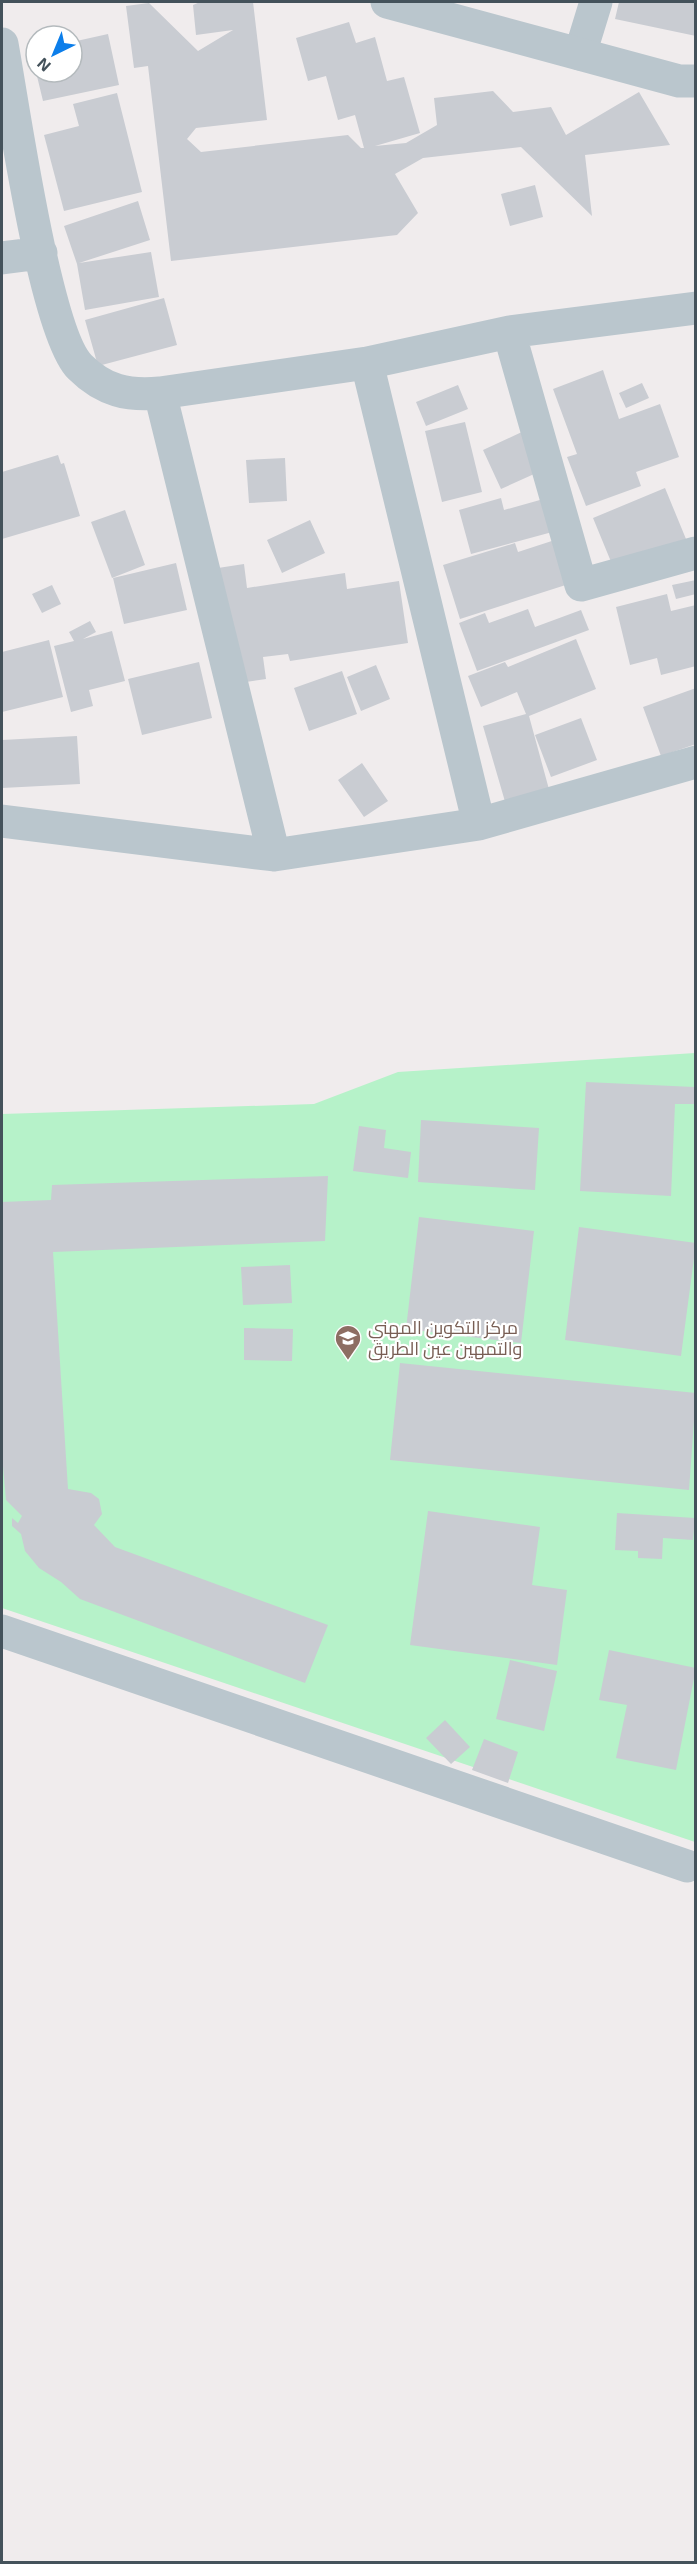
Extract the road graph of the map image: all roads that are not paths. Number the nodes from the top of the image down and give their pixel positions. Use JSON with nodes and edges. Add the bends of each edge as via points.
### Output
{"nodes":[{"id":1,"x":387,"y":2,"type":"edge"},
{"id":2,"x":596,"y":2,"type":"edge"},
{"id":3,"x":2,"y":44,"type":"edge"},
{"id":4,"x":580,"y":54,"type":"junction"},
{"id":5,"x":696,"y":81,"type":"edge"},
{"id":6,"x":41,"y":253,"type":"junction"},
{"id":7,"x":2,"y":258,"type":"edge"},
{"id":8,"x":696,"y":308,"type":"edge"},
{"id":9,"x":509,"y":332,"type":"junction"},
{"id":10,"x":367,"y":363,"type":"junction"},
{"id":11,"x":160,"y":393,"type":"junction"},
{"id":12,"x":696,"y":553,"type":"edge"},
{"id":13,"x":696,"y":762,"type":"edge"},
{"id":14,"x":2,"y":821,"type":"edge"},
{"id":15,"x":479,"y":824,"type":"junction"},
{"id":16,"x":274,"y":855,"type":"junction"},
{"id":17,"x":2,"y":1631,"type":"edge"},
{"id":18,"x":687,"y":1866,"type":"dead end"}],
"edges":[{"from":1,"to":4,"type":"street"},
{"from":2,"to":4,"type":"street"},
{"from":3,"to":6,"type":"street"},
{"from":4,"to":5,"type":"street","via":[[678,81]]},
{"from":6,"to":7,"type":"street"},
{"from":6,"to":11,"type":"street","via":[[61,331],[79,366],[102,385],[133,396]]},
{"from":8,"to":9,"type":"street"},
{"from":9,"to":10,"type":"street"},
{"from":9,"to":12,"type":"street","via":[[581,585]]},
{"from":10,"to":11,"type":"street"},
{"from":10,"to":15,"type":"street"},
{"from":11,"to":16,"type":"street"},
{"from":13,"to":15,"type":"street"},
{"from":14,"to":16,"type":"street"},
{"from":15,"to":16,"type":"street"},
{"from":17,"to":18,"type":"street"}]}
